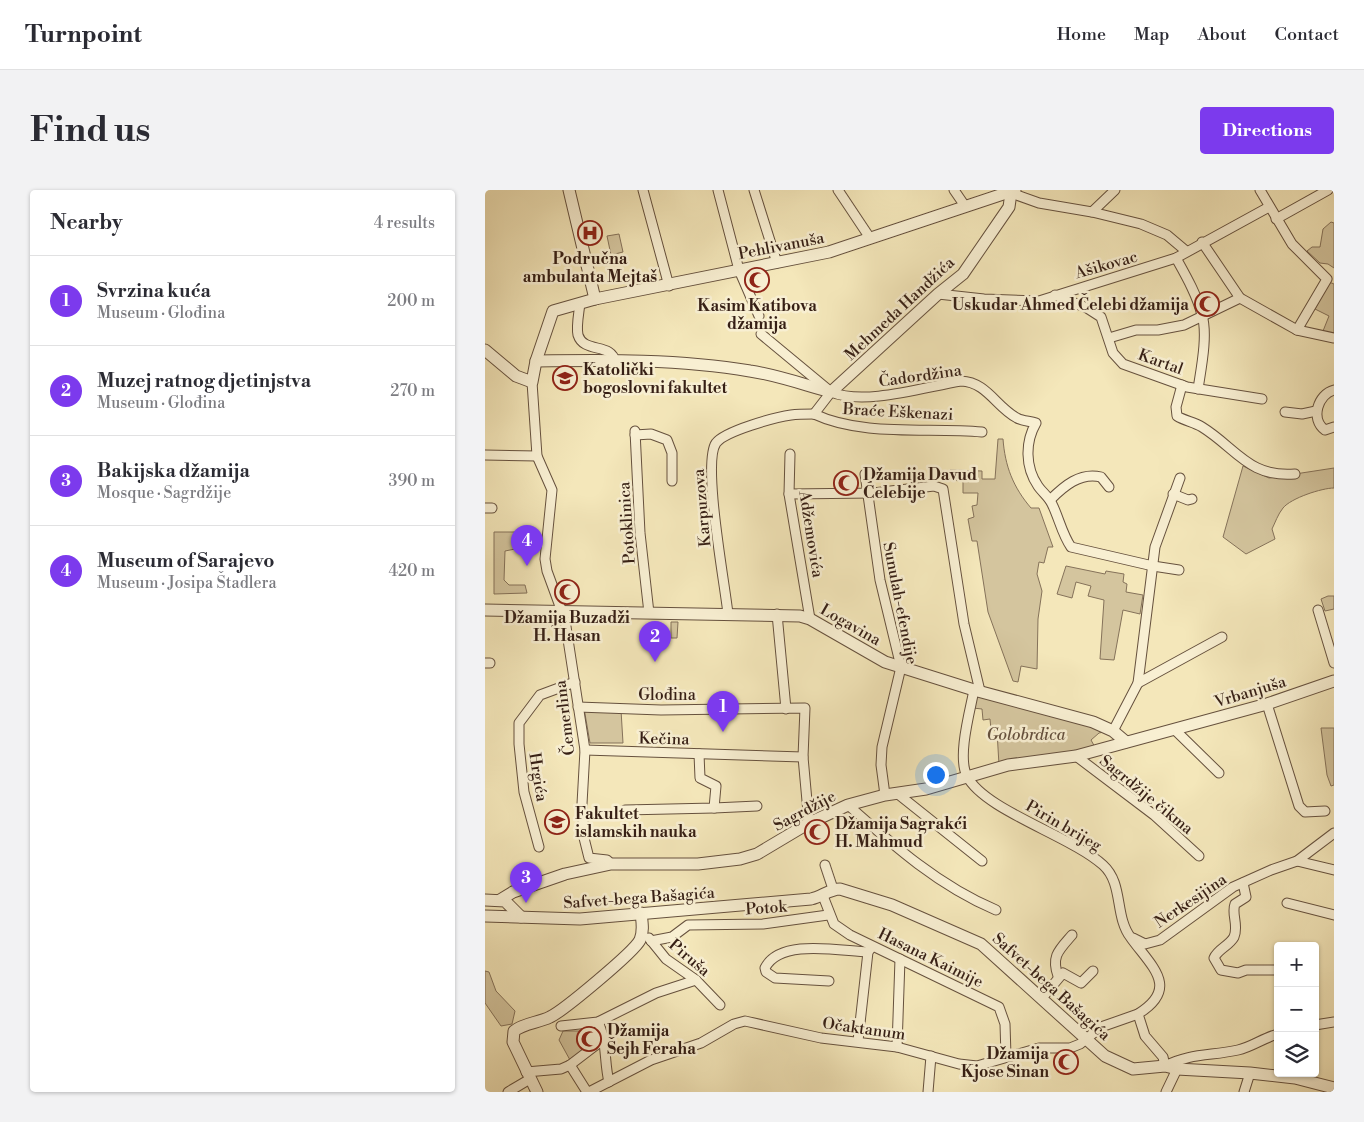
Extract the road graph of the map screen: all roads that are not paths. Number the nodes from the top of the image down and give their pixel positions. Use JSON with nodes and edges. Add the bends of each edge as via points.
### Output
{"nodes":[{"id":1,"x":569,"y":190,"type":"edge"},
{"id":2,"x":643,"y":190,"type":"edge"},
{"id":3,"x":719,"y":190,"type":"edge"},
{"id":4,"x":754,"y":190,"type":"edge"},
{"id":5,"x":837,"y":190,"type":"edge"},
{"id":6,"x":954,"y":190,"type":"edge"},
{"id":7,"x":1115,"y":190,"type":"edge"},
{"id":8,"x":1260,"y":190,"type":"edge"},
{"id":9,"x":1328,"y":190,"type":"edge"},
{"id":10,"x":1013,"y":191,"type":"edge"},
{"id":11,"x":965,"y":206,"type":"junction"},
{"id":12,"x":1269,"y":207,"type":"junction"},
{"id":13,"x":1092,"y":212,"type":"junction"},
{"id":14,"x":1277,"y":219,"type":"junction"},
{"id":15,"x":870,"y":238,"type":"junction"},
{"id":16,"x":1202,"y":242,"type":"junction"},
{"id":17,"x":1186,"y":251,"type":"junction"},
{"id":18,"x":1176,"y":258,"type":"junction"},
{"id":19,"x":777,"y":263,"type":"junction"},
{"id":20,"x":739,"y":270,"type":"junction"},
{"id":21,"x":669,"y":286,"type":"junction"},
{"id":22,"x":938,"y":294,"type":"junction"},
{"id":23,"x":1055,"y":295,"type":"junction"},
{"id":24,"x":1240,"y":298,"type":"junction"},
{"id":25,"x":595,"y":299,"type":"junction"},
{"id":26,"x":580,"y":303,"type":"junction"},
{"id":27,"x":759,"y":316,"type":"dead end"},
{"id":28,"x":1203,"y":317,"type":"junction"},
{"id":29,"x":1297,"y":330,"type":"junction"},
{"id":30,"x":761,"y":334,"type":"dead end"},
{"id":31,"x":1109,"y":338,"type":"junction"},
{"id":32,"x":1334,"y":338,"type":"edge"},
{"id":33,"x":485,"y":350,"type":"edge"},
{"id":34,"x":536,"y":361,"type":"junction"},
{"id":35,"x":615,"y":362,"type":"junction"},
{"id":36,"x":532,"y":382,"type":"junction"},
{"id":37,"x":1182,"y":385,"type":"junction"},
{"id":38,"x":1198,"y":390,"type":"junction"},
{"id":39,"x":1334,"y":390,"type":"edge"},
{"id":40,"x":831,"y":392,"type":"junction"},
{"id":41,"x":1262,"y":399,"type":"dead end"},
{"id":42,"x":1316,"y":411,"type":"junction"},
{"id":43,"x":1285,"y":412,"type":"dead end"},
{"id":44,"x":814,"y":414,"type":"junction"},
{"id":45,"x":1334,"y":427,"type":"edge"},
{"id":46,"x":981,"y":432,"type":"dead end"},
{"id":47,"x":790,"y":454,"type":"dead end"},
{"id":48,"x":485,"y":455,"type":"edge"},
{"id":49,"x":537,"y":456,"type":"junction"},
{"id":50,"x":865,"y":474,"type":"dead end"},
{"id":51,"x":1295,"y":474,"type":"dead end"},
{"id":52,"x":1180,"y":478,"type":"dead end"},
{"id":53,"x":672,"y":481,"type":"dead end"},
{"id":54,"x":1109,"y":487,"type":"dead end"},
{"id":55,"x":789,"y":494,"type":"junction"},
{"id":56,"x":867,"y":494,"type":"junction"},
{"id":57,"x":1173,"y":494,"type":"junction"},
{"id":58,"x":1192,"y":499,"type":"dead end"},
{"id":59,"x":1050,"y":500,"type":"junction"},
{"id":60,"x":1153,"y":566,"type":"junction"},
{"id":61,"x":1179,"y":570,"type":"dead end"},
{"id":62,"x":485,"y":610,"type":"edge"},
{"id":63,"x":1319,"y":610,"type":"dead end"},
{"id":64,"x":561,"y":612,"type":"junction"},
{"id":65,"x":649,"y":613,"type":"junction"},
{"id":66,"x":728,"y":614,"type":"junction"},
{"id":67,"x":777,"y":614,"type":"junction"},
{"id":68,"x":810,"y":619,"type":"junction"},
{"id":69,"x":1222,"y":637,"type":"dead end"},
{"id":70,"x":1334,"y":663,"type":"edge"},
{"id":71,"x":901,"y":667,"type":"junction"},
{"id":72,"x":1334,"y":681,"type":"edge"},
{"id":73,"x":575,"y":682,"type":"junction"},
{"id":74,"x":1138,"y":683,"type":"junction"},
{"id":75,"x":977,"y":690,"type":"junction"},
{"id":76,"x":1267,"y":704,"type":"junction"},
{"id":77,"x":578,"y":707,"type":"junction"},
{"id":78,"x":786,"y":709,"type":"junction"},
{"id":79,"x":1175,"y":730,"type":"junction"},
{"id":80,"x":1113,"y":731,"type":"junction"},
{"id":81,"x":1126,"y":742,"type":"junction"},
{"id":82,"x":585,"y":750,"type":"junction"},
{"id":83,"x":699,"y":754,"type":"junction"},
{"id":84,"x":1076,"y":756,"type":"junction"},
{"id":85,"x":803,"y":757,"type":"junction"},
{"id":86,"x":1219,"y":773,"type":"dead end"},
{"id":87,"x":967,"y":776,"type":"junction"},
{"id":88,"x":898,"y":794,"type":"junction"},
{"id":89,"x":885,"y":795,"type":"junction"},
{"id":90,"x":848,"y":805,"type":"junction"},
{"id":91,"x":757,"y":806,"type":"dead end"},
{"id":92,"x":714,"y":808,"type":"junction"},
{"id":93,"x":625,"y":810,"type":"dead end"},
{"id":94,"x":1325,"y":811,"type":"dead end"},
{"id":95,"x":809,"y":823,"type":"junction"},
{"id":96,"x":1334,"y":833,"type":"edge"},
{"id":97,"x":539,"y":847,"type":"dead end"},
{"id":98,"x":1199,"y":856,"type":"dead end"},
{"id":99,"x":982,"y":861,"type":"dead end"},
{"id":100,"x":1297,"y":861,"type":"junction"},
{"id":101,"x":611,"y":864,"type":"junction"},
{"id":102,"x":825,"y":865,"type":"dead end"},
{"id":103,"x":1334,"y":870,"type":"edge"},
{"id":104,"x":1243,"y":883,"type":"junction"},
{"id":105,"x":833,"y":889,"type":"junction"},
{"id":106,"x":823,"y":896,"type":"junction"},
{"id":107,"x":485,"y":900,"type":"edge"},
{"id":108,"x":500,"y":900,"type":"junction"},
{"id":109,"x":1287,"y":903,"type":"dead end"},
{"id":110,"x":996,"y":910,"type":"dead end"},
{"id":111,"x":641,"y":913,"type":"junction"},
{"id":112,"x":828,"y":914,"type":"junction"},
{"id":113,"x":1334,"y":915,"type":"edge"},
{"id":114,"x":485,"y":916,"type":"edge"},
{"id":115,"x":521,"y":917,"type":"junction"},
{"id":116,"x":643,"y":930,"type":"junction"},
{"id":117,"x":1127,"y":934,"type":"junction"},
{"id":118,"x":1072,"y":935,"type":"dead end"},
{"id":119,"x":651,"y":940,"type":"junction"},
{"id":120,"x":871,"y":948,"type":"junction"},
{"id":121,"x":899,"y":959,"type":"junction"},
{"id":122,"x":1274,"y":970,"type":"edge"},
{"id":123,"x":1093,"y":971,"type":"dead end"},
{"id":124,"x":1058,"y":976,"type":"junction"},
{"id":125,"x":696,"y":980,"type":"junction"},
{"id":126,"x":829,"y":981,"type":"dead end"},
{"id":127,"x":1042,"y":998,"type":"junction"},
{"id":128,"x":720,"y":1005,"type":"dead end"},
{"id":129,"x":1138,"y":1014,"type":"junction"},
{"id":130,"x":598,"y":1022,"type":"junction"},
{"id":131,"x":1334,"y":1022,"type":"edge"},
{"id":132,"x":1319,"y":1024,"type":"edge"},
{"id":133,"x":561,"y":1026,"type":"dead end"},
{"id":134,"x":1274,"y":1035,"type":"edge"},
{"id":135,"x":1086,"y":1038,"type":"junction"},
{"id":136,"x":604,"y":1039,"type":"junction"},
{"id":137,"x":858,"y":1041,"type":"junction"},
{"id":138,"x":897,"y":1047,"type":"junction"},
{"id":139,"x":931,"y":1056,"type":"junction"},
{"id":140,"x":1006,"y":1056,"type":"junction"},
{"id":141,"x":570,"y":1065,"type":"junction"},
{"id":142,"x":1165,"y":1066,"type":"junction"},
{"id":143,"x":1177,"y":1069,"type":"junction"},
{"id":144,"x":1250,"y":1073,"type":"junction"},
{"id":145,"x":528,"y":1075,"type":"junction"},
{"id":146,"x":609,"y":1082,"type":"junction"},
{"id":147,"x":1334,"y":1088,"type":"edge"},
{"id":148,"x":508,"y":1092,"type":"edge"},
{"id":149,"x":537,"y":1092,"type":"edge"},
{"id":150,"x":588,"y":1092,"type":"edge"},
{"id":151,"x":928,"y":1092,"type":"edge"},
{"id":152,"x":1166,"y":1092,"type":"edge"},
{"id":153,"x":1244,"y":1092,"type":"edge"}],
"edges":[{"from":1,"to":25,"type":"street"},
{"from":2,"to":21,"type":"street"},
{"from":3,"to":20,"type":"street"},
{"from":4,"to":19,"type":"street"},
{"from":5,"to":15,"type":"street"},
{"from":6,"to":11,"type":"street"},
{"from":7,"to":13,"type":"street"},
{"from":8,"to":12,"type":"street"},
{"from":9,"to":14,"type":"street"},
{"from":10,"to":11,"type":"street","name":"Pehlivanuša"},
{"from":10,"to":13,"type":"street","via":[[1039,203]]},
{"from":10,"to":22,"type":"street","name":"Mehmeda Handžića","via":[[1009,207],[963,274]]},
{"from":11,"to":15,"type":"street","name":"Pehlivanuša"},
{"from":12,"to":14,"type":"street"},
{"from":12,"to":16,"type":"street","name":"Ašikovac"},
{"from":13,"to":17,"type":"street","via":[[1141,224],[1167,235]]},
{"from":14,"to":29,"type":"street","via":[[1292,244],[1327,276],[1327,282]]},
{"from":15,"to":19,"type":"street","name":"Pehlivanuša","via":[[829,252]]},
{"from":16,"to":17,"type":"street","name":"Ašikovac"},
{"from":16,"to":24,"type":"street"},
{"from":17,"to":18,"type":"street","name":"Ašikovac"},
{"from":18,"to":23,"type":"street","name":"Ašikovac"},
{"from":18,"to":28,"type":"street","via":[[1191,284]]},
{"from":19,"to":20,"type":"street","name":"Pehlivanuša"},
{"from":20,"to":21,"type":"street","name":"Pehlivanuša"},
{"from":20,"to":27,"type":"street"},
{"from":21,"to":25,"type":"street","name":"Pehlivanuša"},
{"from":22,"to":23,"type":"street","name":"Ašikovac","via":[[1032,302]]},
{"from":22,"to":40,"type":"street","name":"Mehmeda Handžića"},
{"from":23,"to":31,"type":"street","name":"Kartal","via":[[1096,313],[1104,322]]},
{"from":24,"to":28,"type":"street"},
{"from":24,"to":29,"type":"street"},
{"from":25,"to":26,"type":"street","name":"Pehlivanuša"},
{"from":26,"to":34,"type":"street","name":"Pehlivanuša","via":[[553,311]]},
{"from":26,"to":35,"type":"street","via":[[578,326],[581,341],[587,346],[608,351]]},
{"from":28,"to":31,"type":"street","via":[[1173,328],[1136,330]]},
{"from":28,"to":38,"type":"street"},
{"from":29,"to":32,"type":"street"},
{"from":30,"to":40,"type":"street"},
{"from":31,"to":37,"type":"street","name":"Kartal","via":[[1113,354],[1123,364]]},
{"from":33,"to":36,"type":"street","via":[[515,376]]},
{"from":34,"to":35,"type":"street"},
{"from":34,"to":36,"type":"street"},
{"from":35,"to":40,"type":"street","via":[[745,370]]},
{"from":36,"to":49,"type":"street","name":"Čemerlina"},
{"from":37,"to":38,"type":"street","name":"Kartal"},
{"from":37,"to":51,"type":"street","via":[[1177,416],[1202,426],[1256,468],[1273,474]]},
{"from":38,"to":41,"type":"street","name":"Kartal"},
{"from":39,"to":42,"type":"street","via":[[1326,393]]},
{"from":40,"to":44,"type":"street","name":"Mehmeda Handžića"},
{"from":40,"to":59,"type":"street","name":"Čadordžina","via":[[862,398],[969,382],[995,398],[1017,418],[1036,423],[1029,435],[1031,472]]},
{"from":42,"to":43,"type":"street","via":[[1302,414]]},
{"from":42,"to":45,"type":"street","via":[[1321,427],[1325,430]]},
{"from":44,"to":46,"type":"street","name":"Braće Eškenazi","via":[[834,423],[889,429]]},
{"from":44,"to":66,"type":"street","name":"Karpuzova","via":[[771,419],[724,437],[713,448],[711,474]]},
{"from":47,"to":55,"type":"street","name":"Adžemovića"},
{"from":48,"to":49,"type":"street"},
{"from":49,"to":64,"type":"street","name":"Čemerlina","via":[[552,490],[545,559]]},
{"from":50,"to":56,"type":"street","name":"Sunulah-efendije"},
{"from":52,"to":57,"type":"street"},
{"from":53,"to":65,"type":"street","name":"Potoklinica","via":[[672,453],[667,440],[635,433],[640,533]]},
{"from":54,"to":59,"type":"street","via":[[1101,477],[1081,478]]},
{"from":55,"to":56,"type":"street"},
{"from":55,"to":68,"type":"street","name":"Adžemovića"},
{"from":56,"to":71,"type":"street","name":"Sunulah-efendije","via":[[880,580]]},
{"from":56,"to":75,"type":"street","via":[[917,486],[943,489]]},
{"from":57,"to":58,"type":"street"},
{"from":57,"to":60,"type":"street","via":[[1155,547]]},
{"from":59,"to":60,"type":"street","name":"Čadordžina","via":[[1069,543],[1075,549]]},
{"from":60,"to":61,"type":"street","name":"Čadordžina"},
{"from":60,"to":74,"type":"street"},
{"from":62,"to":64,"type":"street","name":"Logavina"},
{"from":63,"to":70,"type":"street"},
{"from":64,"to":65,"type":"street","name":"Logavina"},
{"from":64,"to":73,"type":"street","name":"Čemerlina"},
{"from":65,"to":66,"type":"street","name":"Logavina"},
{"from":66,"to":67,"type":"street","name":"Logavina"},
{"from":67,"to":68,"type":"street","name":"Logavina"},
{"from":67,"to":78,"type":"street"},
{"from":68,"to":71,"type":"street","name":"Logavina","via":[[885,662]]},
{"from":69,"to":74,"type":"street"},
{"from":71,"to":75,"type":"street","name":"Logavina"},
{"from":71,"to":89,"type":"street","name":"Sunulah-efendije","via":[[882,747]]},
{"from":72,"to":76,"type":"street","name":"Vrbanjuša"},
{"from":73,"to":77,"type":"street","name":"Čemerlina"},
{"from":73,"to":97,"type":"street","name":"Hrgića","via":[[540,695],[519,723],[524,792]]},
{"from":74,"to":80,"type":"street"},
{"from":75,"to":80,"type":"street","name":"Logavina","via":[[1065,713]]},
{"from":75,"to":87,"type":"street","via":[[965,745]]},
{"from":76,"to":79,"type":"street","name":"Vrbanjuša"},
{"from":76,"to":94,"type":"street","via":[[1299,806],[1305,812]]},
{"from":77,"to":78,"type":"street","name":"Glođina"},
{"from":77,"to":82,"type":"street","name":"Čemerlina"},
{"from":78,"to":85,"type":"street","name":"Glođina","via":[[805,708]]},
{"from":79,"to":81,"type":"street","name":"Vrbanjuša"},
{"from":79,"to":86,"type":"street"},
{"from":80,"to":81,"type":"street","name":"Logavina"},
{"from":81,"to":84,"type":"street","name":"Sagrdžije"},
{"from":82,"to":83,"type":"street","name":"Kečina"},
{"from":82,"to":101,"type":"street","name":"Čemerlina","via":[[582,804],[587,854],[591,859],[607,860]]},
{"from":83,"to":85,"type":"street","name":"Kečina"},
{"from":83,"to":92,"type":"street","via":[[700,778],[716,786]]},
{"from":84,"to":87,"type":"street","name":"Sagrdžije","via":[[1008,765]]},
{"from":84,"to":98,"type":"street","name":"Sagrdžije čikma","via":[[1154,815]]},
{"from":85,"to":95,"type":"street"},
{"from":87,"to":88,"type":"street","name":"Sagrdžije"},
{"from":87,"to":117,"type":"street","name":"Pirin brijeg","via":[[995,803],[1062,838],[1104,866],[1116,883]]},
{"from":88,"to":89,"type":"street","name":"Sagrdžije"},
{"from":88,"to":99,"type":"street"},
{"from":89,"to":90,"type":"street","name":"Sagrdžije"},
{"from":90,"to":95,"type":"street","name":"Sagrdžije"},
{"from":90,"to":110,"type":"street","via":[[901,852],[948,886]]},
{"from":91,"to":92,"type":"street"},
{"from":92,"to":93,"type":"street"},
{"from":95,"to":101,"type":"street","name":"Sagrdžije","via":[[757,854],[740,859],[698,864]]},
{"from":96,"to":100,"type":"street"},
{"from":100,"to":103,"type":"street"},
{"from":100,"to":104,"type":"street","name":"Nerkesijina"},
{"from":101,"to":108,"type":"street","name":"Sagrdžije","via":[[565,874],[513,892]]},
{"from":102,"to":105,"type":"street"},
{"from":104,"to":117,"type":"street","name":"Nerkesijina","via":[[1153,943],[1140,943]]},
{"from":104,"to":122,"type":"street","via":[[1246,897],[1233,908],[1236,919],[1233,938],[1215,958],[1221,970],[1232,973]]},
{"from":105,"to":106,"type":"street","name":"Safvet-bega Bašagića"},
{"from":105,"to":127,"type":"street","name":"Safvet-bega Bašagića","via":[[892,905],[976,941]]},
{"from":106,"to":111,"type":"street","name":"Safvet-bega Bašagića"},
{"from":106,"to":112,"type":"street","name":"Hasana Kaimije"},
{"from":107,"to":108,"type":"street","name":"Sagrdžije"},
{"from":108,"to":115,"type":"street"},
{"from":109,"to":113,"type":"street"},
{"from":111,"to":115,"type":"street","name":"Safvet-bega Bašagića","via":[[580,919]]},
{"from":111,"to":116,"type":"street"},
{"from":112,"to":119,"type":"street","name":"Potok","via":[[763,924],[688,925],[672,937]]},
{"from":112,"to":120,"type":"street","name":"Hasana Kaimije","via":[[834,924]]},
{"from":114,"to":115,"type":"street","name":"Safvet-bega Bašagića"},
{"from":116,"to":119,"type":"street","name":"Piruša"},
{"from":116,"to":145,"type":"street","via":[[639,942],[588,988],[550,1017],[518,1028],[512,1037]]},
{"from":117,"to":129,"type":"street","name":"Pirin brijeg","via":[[1158,976],[1159,983],[1158,999]]},
{"from":118,"to":124,"type":"street","via":[[1055,958]]},
{"from":119,"to":125,"type":"street","name":"Piruša","via":[[666,959]]},
{"from":120,"to":121,"type":"street","name":"Hasana Kaimije"},
{"from":120,"to":126,"type":"street","via":[[789,950],[774,956],[765,968],[775,978]]},
{"from":120,"to":137,"type":"street"},
{"from":121,"to":138,"type":"street"},
{"from":121,"to":140,"type":"street","name":"Hasana Kaimije","via":[[999,1007],[1005,1024]]},
{"from":123,"to":124,"type":"street","via":[[1081,983],[1063,973]]},
{"from":124,"to":127,"type":"street"},
{"from":125,"to":128,"type":"street","name":"Piruša"},
{"from":125,"to":130,"type":"street","via":[[656,993]]},
{"from":127,"to":135,"type":"street","name":"Safvet-bega Bašagića"},
{"from":129,"to":135,"type":"street","name":"Očaktanum","via":[[1110,1023]]},
{"from":129,"to":142,"type":"street","via":[[1145,1036],[1163,1057]]},
{"from":130,"to":133,"type":"street"},
{"from":130,"to":136,"type":"street"},
{"from":131,"to":132,"type":"street"},
{"from":134,"to":142,"type":"street","via":[[1247,1048],[1194,1055]]},
{"from":135,"to":140,"type":"street","name":"Očaktanum","via":[[1071,1048],[1039,1048]]},
{"from":135,"to":142,"type":"street","name":"Safvet-bega Bašagića","via":[[1105,1056],[1133,1070]]},
{"from":136,"to":141,"type":"street"},
{"from":136,"to":146,"type":"street"},
{"from":137,"to":138,"type":"street","name":"Očaktanum"},
{"from":137,"to":146,"type":"street","name":"Očaktanum","via":[[821,1038],[745,1021],[701,1043],[651,1060]]},
{"from":138,"to":139,"type":"street","name":"Očaktanum"},
{"from":139,"to":140,"type":"street","name":"Očaktanum","via":[[977,1066]]},
{"from":139,"to":151,"type":"street"},
{"from":141,"to":145,"type":"street"},
{"from":141,"to":150,"type":"street"},
{"from":142,"to":143,"type":"street","name":"Safvet-bega Bašagića"},
{"from":143,"to":144,"type":"street","name":"Safvet-bega Bašagića"},
{"from":143,"to":152,"type":"street"},
{"from":144,"to":147,"type":"street","name":"Safvet-bega Bašagića","via":[[1295,1078]]},
{"from":144,"to":153,"type":"street"},
{"from":145,"to":148,"type":"street"},
{"from":145,"to":149,"type":"street"},
{"from":146,"to":150,"type":"street","name":"Očaktanum"}]}
